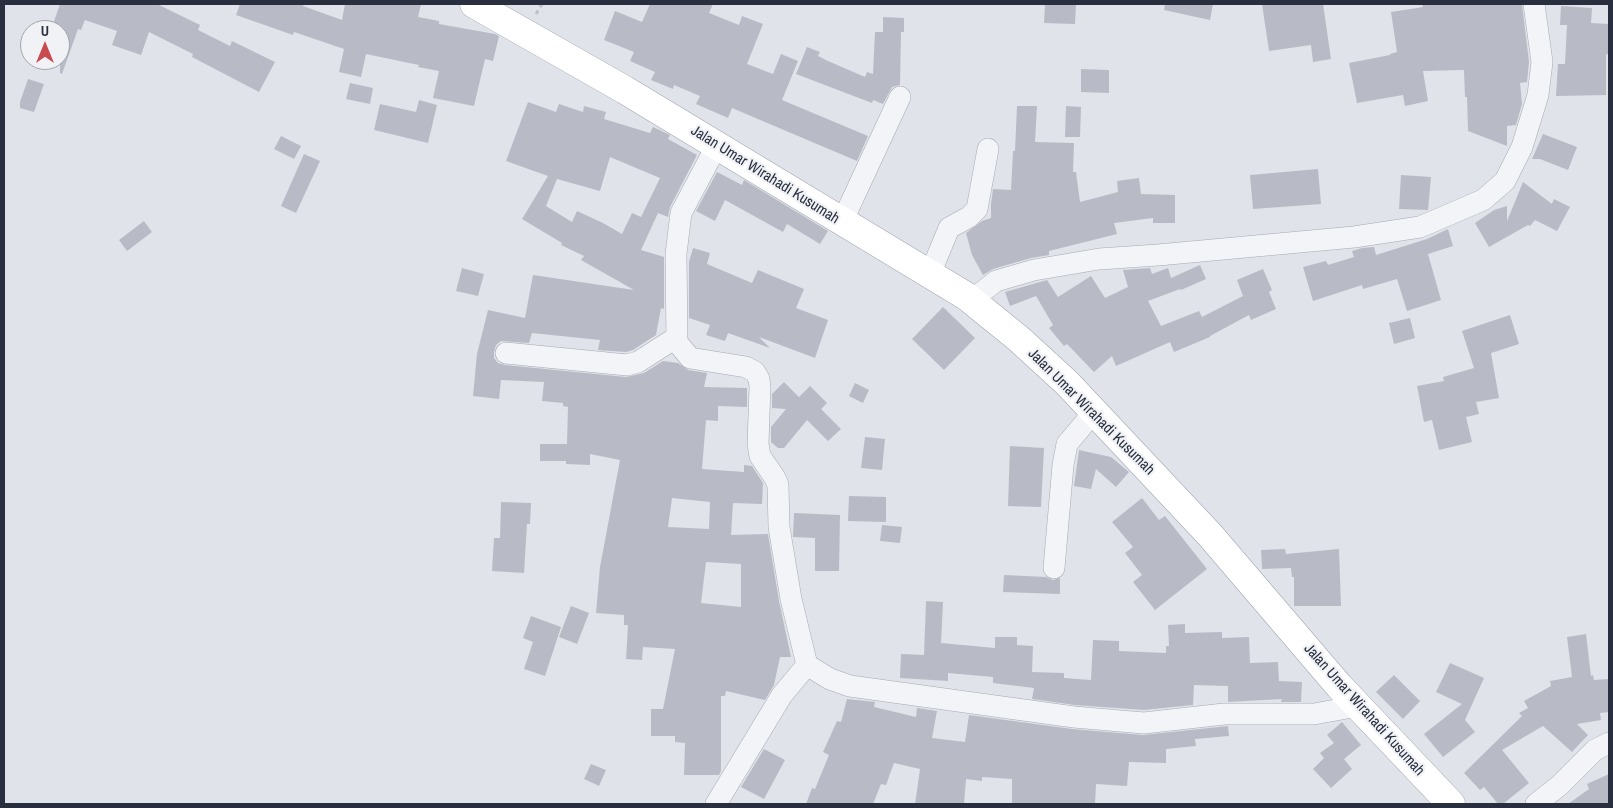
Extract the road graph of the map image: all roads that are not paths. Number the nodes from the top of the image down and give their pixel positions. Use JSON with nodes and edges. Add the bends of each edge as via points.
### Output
{"nodes":[{"id":1,"x":474,"y":4,"type":"edge"},
{"id":2,"x":1534,"y":4,"type":"edge"},
{"id":3,"x":900,"y":97,"type":"dead end"},
{"id":4,"x":716,"y":145,"type":"junction"},
{"id":5,"x":988,"y":149,"type":"dead end"},
{"id":6,"x":842,"y":222,"type":"junction"},
{"id":7,"x":930,"y":274,"type":"junction"},
{"id":8,"x":972,"y":300,"type":"junction"},
{"id":9,"x":677,"y":337,"type":"junction"},
{"id":10,"x":506,"y":353,"type":"dead end"},
{"id":11,"x":1094,"y":412,"type":"junction"},
{"id":12,"x":1054,"y":568,"type":"dead end"},
{"id":13,"x":807,"y":665,"type":"junction"},
{"id":14,"x":1358,"y":706,"type":"junction"},
{"id":15,"x":1609,"y":743,"type":"edge"},
{"id":16,"x":716,"y":804,"type":"edge"},
{"id":17,"x":1451,"y":804,"type":"edge"},
{"id":18,"x":1536,"y":804,"type":"edge"}],
"edges":[{"from":1,"to":4,"type":"main road","name":"Jalan Umar Wirahadi Kusumah"},
{"from":2,"to":8,"type":"street","via":[[1542,62],[1538,95],[1522,147],[1505,181],[1483,200],[1420,227],[1364,236],[1099,259],[1034,270],[996,281]]},
{"from":3,"to":6,"type":"street"},
{"from":4,"to":6,"type":"main road","name":"Jalan Umar Wirahadi Kusumah"},
{"from":4,"to":9,"type":"street","via":[[681,213],[676,254]]},
{"from":5,"to":7,"type":"street","via":[[977,209],[949,228]]},
{"from":6,"to":7,"type":"main road","name":"Jalan Umar Wirahadi Kusumah"},
{"from":7,"to":8,"type":"main road","name":"Jalan Umar Wirahadi Kusumah"},
{"from":8,"to":11,"type":"main road","name":"Jalan Umar Wirahadi Kusumah","via":[[1067,383]]},
{"from":9,"to":10,"type":"street","via":[[638,362],[626,365]]},
{"from":9,"to":13,"type":"street","via":[[677,342],[690,358],[746,367],[759,379],[760,456],[778,485],[779,527],[791,599]]},
{"from":11,"to":12,"type":"street","via":[[1067,444],[1062,465]]},
{"from":11,"to":14,"type":"main road","name":"Jalan Umar Wirahadi Kusumah","via":[[1210,535]]},
{"from":13,"to":14,"type":"street","via":[[850,686],[1074,717],[1144,723],[1224,714],[1314,714]]},
{"from":13,"to":16,"type":"street","via":[[782,694]]},
{"from":14,"to":17,"type":"main road","name":"Jalan Umar Wirahadi Kusumah"},
{"from":15,"to":18,"type":"street","via":[[1595,750],[1560,786]]}]}
